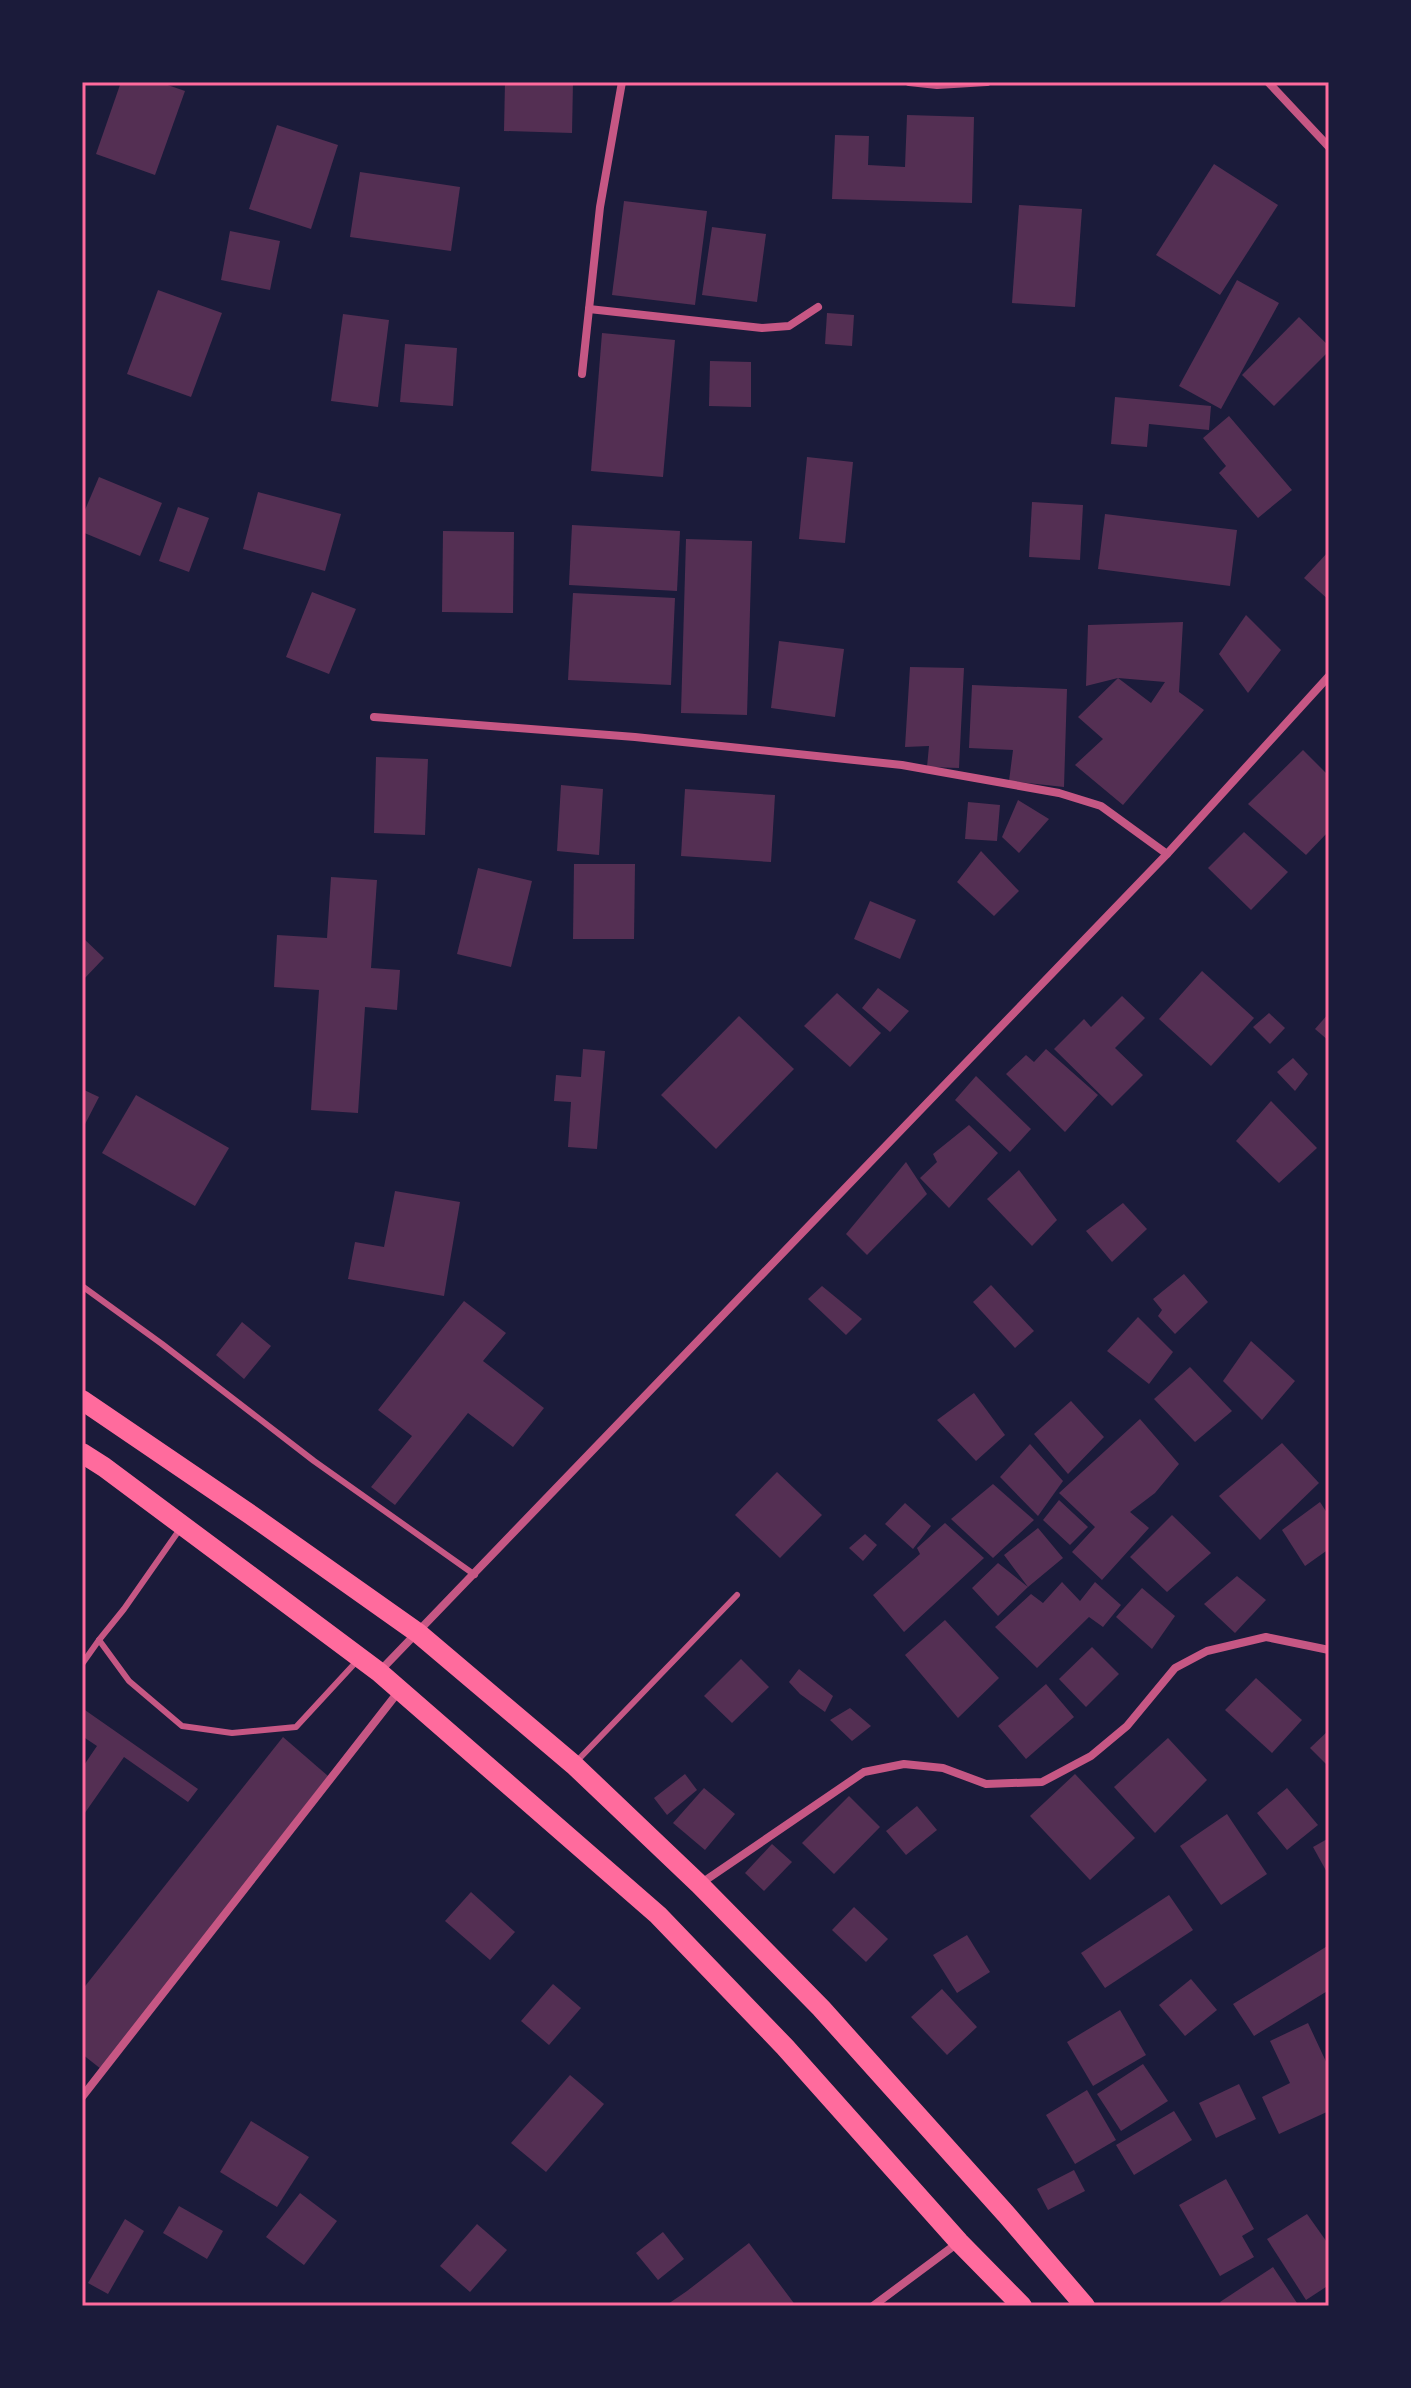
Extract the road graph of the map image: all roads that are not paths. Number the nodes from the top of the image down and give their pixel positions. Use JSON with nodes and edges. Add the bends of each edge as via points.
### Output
{"nodes":[{"id":1,"x":622,"y":82,"type":"edge"},
{"id":2,"x":909,"y":82,"type":"edge"},
{"id":3,"x":987,"y":82,"type":"edge"},
{"id":4,"x":1268,"y":82,"type":"edge"},
{"id":5,"x":1329,"y":147,"type":"edge"},
{"id":6,"x":818,"y":307,"type":"dead end"},
{"id":7,"x":589,"y":309,"type":"junction"},
{"id":8,"x":582,"y":374,"type":"dead end"},
{"id":9,"x":1329,"y":676,"type":"edge"},
{"id":10,"x":374,"y":717,"type":"dead end"},
{"id":11,"x":1167,"y":854,"type":"junction"},
{"id":12,"x":82,"y":1286,"type":"edge"},
{"id":13,"x":82,"y":1400,"type":"edge"},
{"id":14,"x":82,"y":1453,"type":"edge"},
{"id":15,"x":182,"y":1526,"type":"junction"},
{"id":16,"x":475,"y":1575,"type":"junction"},
{"id":17,"x":737,"y":1595,"type":"dead end"},
{"id":18,"x":418,"y":1633,"type":"junction"},
{"id":19,"x":99,"y":1640,"type":"junction"},
{"id":20,"x":1329,"y":1650,"type":"edge"},
{"id":21,"x":360,"y":1658,"type":"junction"},
{"id":22,"x":82,"y":1664,"type":"edge"},
{"id":23,"x":379,"y":1672,"type":"junction"},
{"id":24,"x":399,"y":1690,"type":"junction"},
{"id":25,"x":574,"y":1765,"type":"junction"},
{"id":26,"x":699,"y":1884,"type":"junction"},
{"id":27,"x":82,"y":2097,"type":"edge"},
{"id":28,"x":959,"y":2242,"type":"junction"},
{"id":29,"x":873,"y":2306,"type":"edge"},
{"id":30,"x":1022,"y":2306,"type":"edge"},
{"id":31,"x":1085,"y":2306,"type":"edge"}],
"edges":[{"from":1,"to":7,"type":"street"},
{"from":2,"to":3,"type":"street"},
{"from":4,"to":5,"type":"street"},
{"from":6,"to":7,"type":"street","via":[[789,326],[762,328]]},
{"from":7,"to":8,"type":"street"},
{"from":9,"to":11,"type":"street"},
{"from":10,"to":11,"type":"street","via":[[902,765],[1059,793],[1101,806]]},
{"from":11,"to":16,"type":"street"},
{"from":12,"to":16,"type":"lane"},
{"from":13,"to":18,"type":"main road"},
{"from":14,"to":15,"type":"main road"},
{"from":15,"to":19,"type":"lane"},
{"from":15,"to":21,"type":"main road"},
{"from":16,"to":18,"type":"street"},
{"from":17,"to":25,"type":"lane"},
{"from":18,"to":23,"type":"street"},
{"from":18,"to":25,"type":"main road"},
{"from":19,"to":21,"type":"lane","via":[[129,1681],[182,1726],[232,1733],[296,1727]]},
{"from":19,"to":22,"type":"lane"},
{"from":20,"to":26,"type":"street","via":[[1266,1637],[1207,1651],[1175,1668],[1127,1726],[1091,1756],[1042,1782],[986,1784],[943,1768],[904,1764],[864,1772]]},
{"from":21,"to":23,"type":"main road"},
{"from":23,"to":24,"type":"main road"},
{"from":24,"to":27,"type":"street"},
{"from":24,"to":28,"type":"main road","via":[[658,1915],[785,2047]]},
{"from":25,"to":26,"type":"main road"},
{"from":26,"to":31,"type":"main road","via":[[821,2008]]},
{"from":28,"to":29,"type":"street"},
{"from":28,"to":30,"type":"main road"}]}
